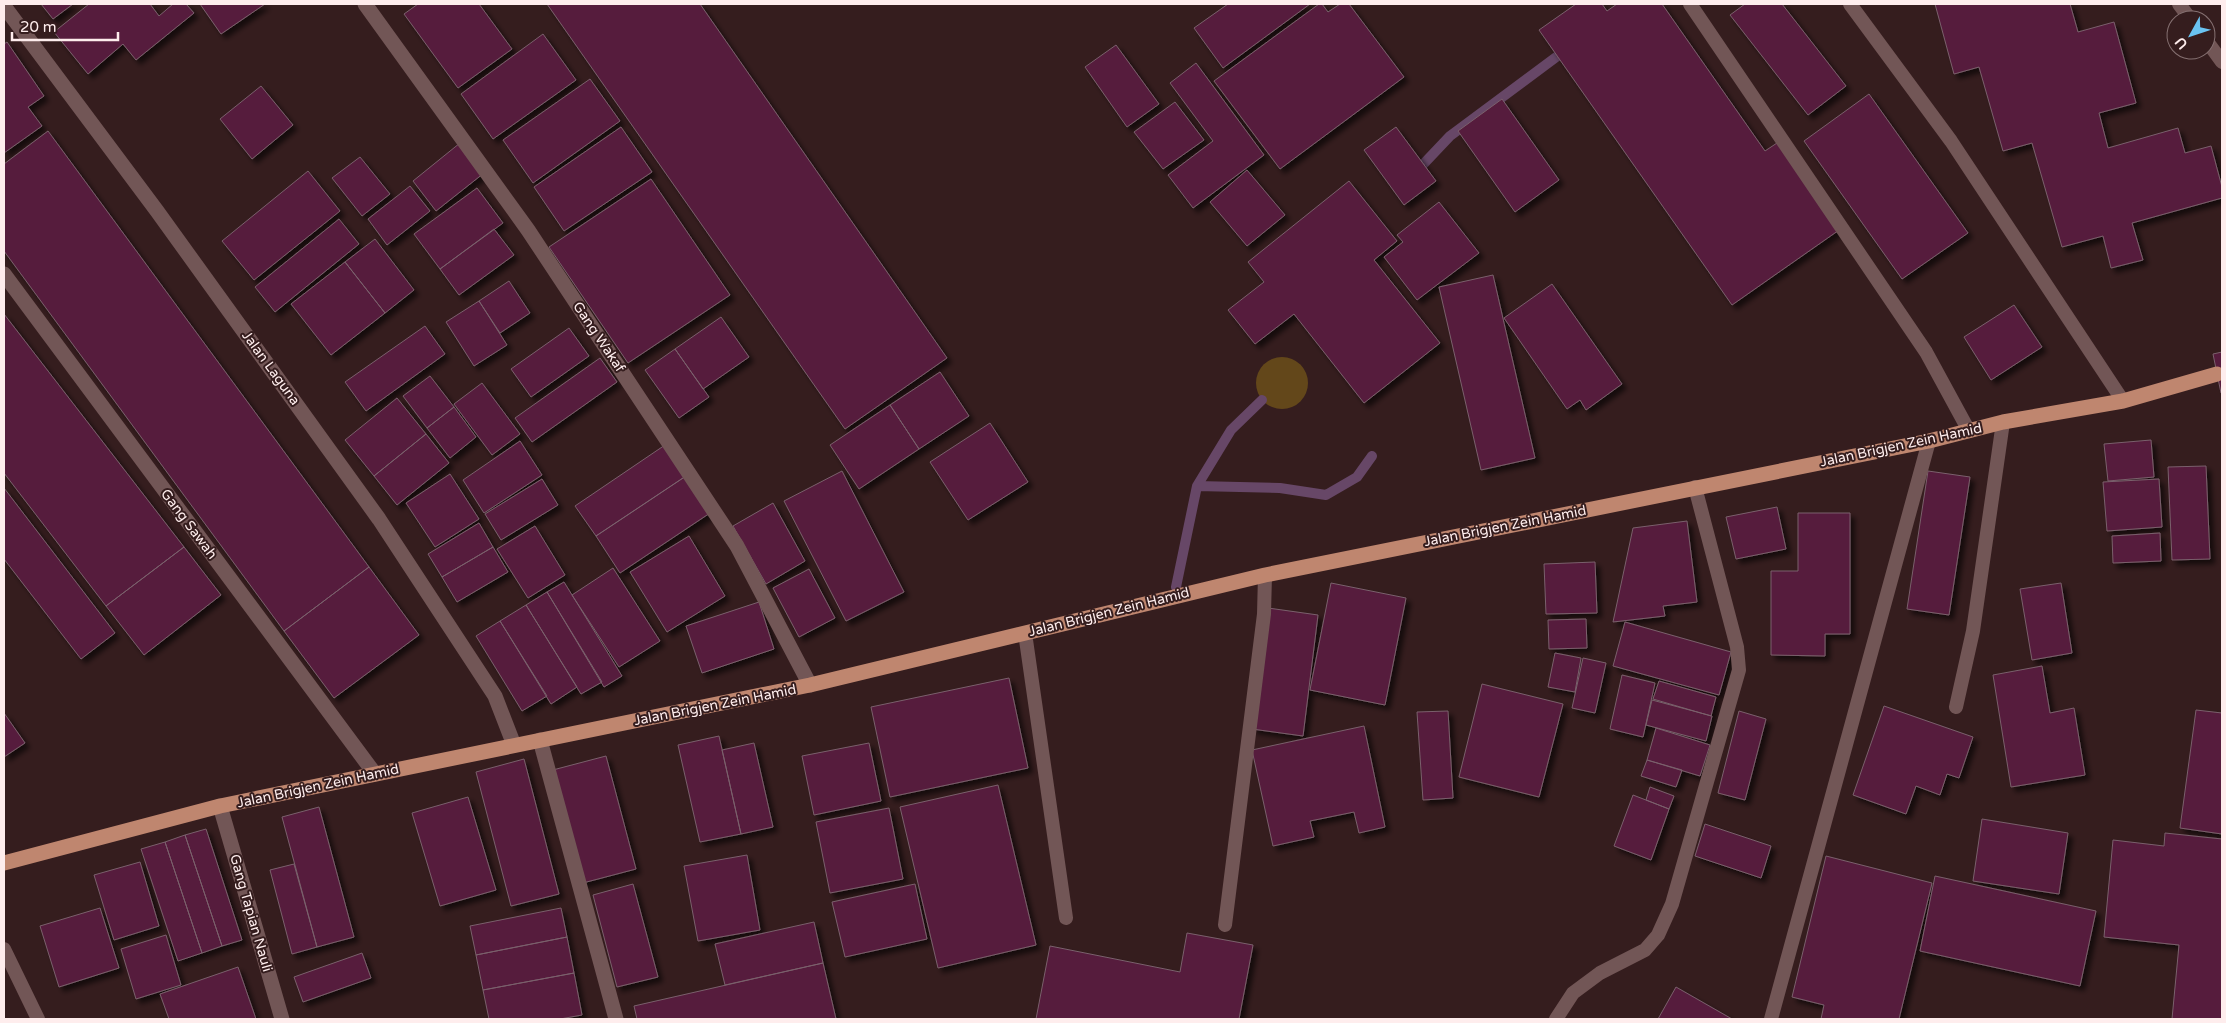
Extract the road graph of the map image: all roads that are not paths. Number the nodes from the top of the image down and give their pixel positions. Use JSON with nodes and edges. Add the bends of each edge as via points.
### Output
{"nodes":[{"id":1,"x":364,"y":4,"type":"edge"},
{"id":2,"x":1690,"y":4,"type":"edge"},
{"id":3,"x":1850,"y":4,"type":"edge"},
{"id":4,"x":4,"y":6,"type":"edge"},
{"id":5,"x":4,"y":274,"type":"edge"},
{"id":6,"x":2217,"y":374,"type":"dead end"},
{"id":7,"x":2123,"y":401,"type":"junction"},
{"id":8,"x":2003,"y":422,"type":"junction"},
{"id":9,"x":1969,"y":431,"type":"junction"},
{"id":10,"x":1929,"y":441,"type":"junction"},
{"id":11,"x":1695,"y":487,"type":"junction"},
{"id":12,"x":1265,"y":575,"type":"junction"},
{"id":13,"x":1025,"y":633,"type":"junction"},
{"id":14,"x":810,"y":685,"type":"junction"},
{"id":15,"x":1956,"y":707,"type":"dead end"},
{"id":16,"x":540,"y":740,"type":"junction"},
{"id":17,"x":514,"y":745,"type":"junction"},
{"id":18,"x":375,"y":774,"type":"junction"},
{"id":19,"x":220,"y":806,"type":"junction"},
{"id":20,"x":4,"y":863,"type":"edge"},
{"id":21,"x":1066,"y":918,"type":"dead end"},
{"id":22,"x":1225,"y":925,"type":"dead end"},
{"id":23,"x":4,"y":949,"type":"edge"},
{"id":24,"x":38,"y":1019,"type":"edge"},
{"id":25,"x":282,"y":1019,"type":"edge"},
{"id":26,"x":616,"y":1019,"type":"edge"},
{"id":27,"x":1556,"y":1019,"type":"edge"},
{"id":28,"x":1771,"y":1019,"type":"edge"}],
"edges":[{"from":1,"to":14,"type":"street","name":"Gang Wakaf","via":[[528,230],[737,546]]},
{"from":2,"to":9,"type":"lane","via":[[1926,352]]},
{"from":3,"to":7,"type":"lane","via":[[1951,141]]},
{"from":4,"to":17,"type":"street","name":"Jalan Laguna","via":[[163,219],[379,519],[495,696]]},
{"from":5,"to":18,"type":"street","name":"Gang Sawah"},
{"from":6,"to":7,"type":"main road","name":"Jalan Brigjen Zein Hamid"},
{"from":7,"to":8,"type":"main road","name":"Jalan Brigjen Zein Hamid"},
{"from":8,"to":9,"type":"main road","name":"Jalan Brigjen Zein Hamid"},
{"from":8,"to":15,"type":"lane","via":[[1973,631]]},
{"from":9,"to":10,"type":"main road","name":"Jalan Brigjen Zein Hamid"},
{"from":10,"to":11,"type":"main road","name":"Jalan Brigjen Zein Hamid"},
{"from":10,"to":28,"type":"lane"},
{"from":11,"to":12,"type":"main road","name":"Jalan Brigjen Zein Hamid"},
{"from":11,"to":27,"type":"lane","via":[[1737,647],[1739,670],[1672,904],[1658,934],[1644,950],[1600,973],[1573,993]]},
{"from":12,"to":13,"type":"main road","name":"Jalan Brigjen Zein Hamid"},
{"from":12,"to":22,"type":"lane","via":[[1264,614]]},
{"from":13,"to":14,"type":"main road","name":"Jalan Brigjen Zein Hamid"},
{"from":13,"to":21,"type":"lane"},
{"from":14,"to":16,"type":"main road","name":"Jalan Brigjen Zein Hamid"},
{"from":16,"to":17,"type":"main road","name":"Jalan Brigjen Zein Hamid"},
{"from":16,"to":26,"type":"street"},
{"from":17,"to":18,"type":"main road","name":"Jalan Brigjen Zein Hamid"},
{"from":18,"to":19,"type":"main road","name":"Jalan Brigjen Zein Hamid"},
{"from":19,"to":20,"type":"main road","name":"Jalan Brigjen Zein Hamid"},
{"from":19,"to":25,"type":"street","name":"Gang Tapian Nauli"},
{"from":23,"to":24,"type":"lane"}]}
